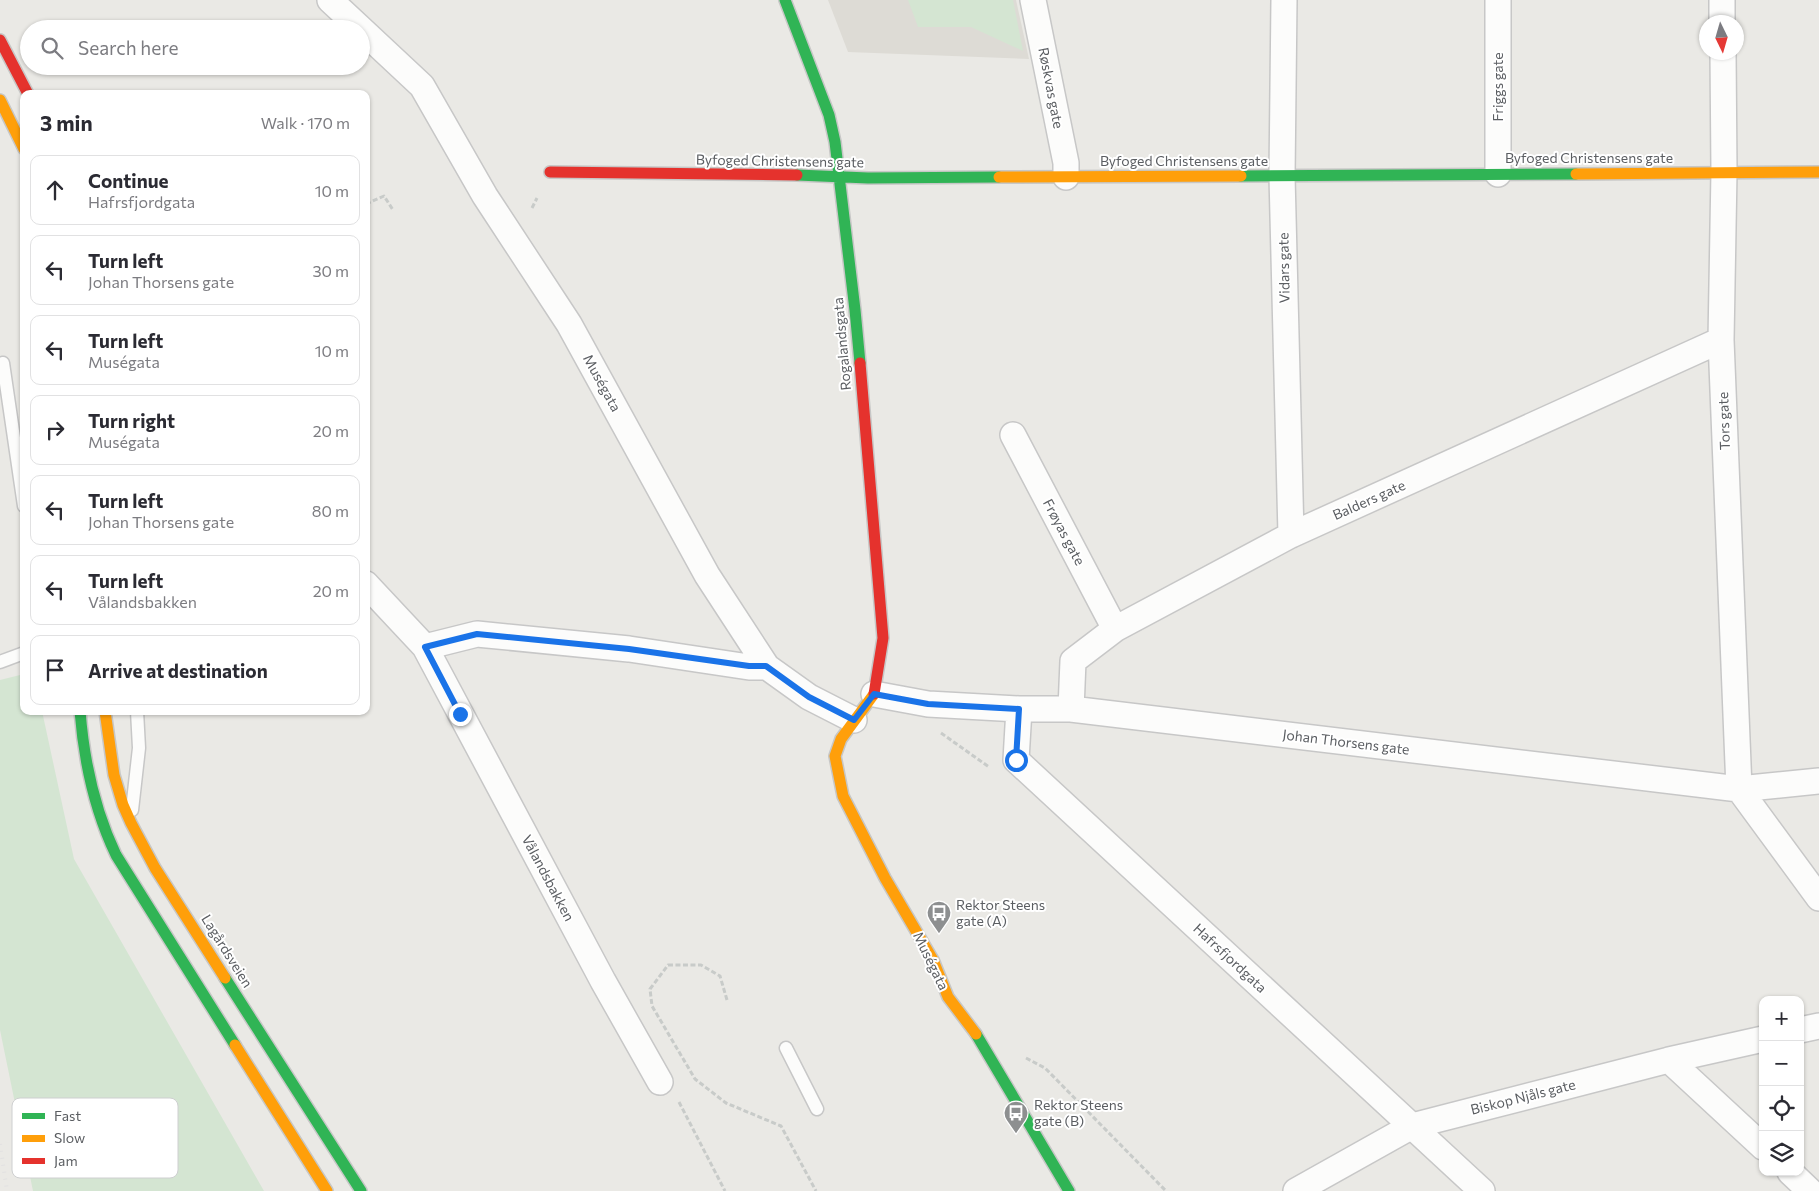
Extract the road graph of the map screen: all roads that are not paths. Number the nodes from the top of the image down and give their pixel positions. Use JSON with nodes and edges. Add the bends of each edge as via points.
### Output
{"nodes":[{"id":1,"x":330,"y":0,"type":"edge"},
{"id":2,"x":785,"y":0,"type":"edge"},
{"id":3,"x":1033,"y":0,"type":"edge"},
{"id":4,"x":1284,"y":0,"type":"edge"},
{"id":5,"x":1498,"y":0,"type":"edge"},
{"id":6,"x":1722,"y":0,"type":"edge"},
{"id":7,"x":1722,"y":15,"type":"edge"},
{"id":8,"x":351,"y":20,"type":"edge"},
{"id":9,"x":370,"y":37,"type":"edge"},
{"id":10,"x":0,"y":40,"type":"edge"},
{"id":11,"x":1723,"y":60,"type":"edge"},
{"id":12,"x":26,"y":90,"type":"edge"},
{"id":13,"x":0,"y":100,"type":"edge"},
{"id":14,"x":20,"y":140,"type":"edge"},
{"id":15,"x":550,"y":172,"type":"dead end"},
{"id":16,"x":1724,"y":172,"type":"junction"},
{"id":17,"x":1819,"y":172,"type":"edge"},
{"id":18,"x":1498,"y":174,"type":"junction"},
{"id":19,"x":840,"y":175,"type":"junction"},
{"id":20,"x":1282,"y":176,"type":"junction"},
{"id":21,"x":1066,"y":177,"type":"junction"},
{"id":22,"x":1721,"y":340,"type":"junction"},
{"id":23,"x":3,"y":363,"type":"dead end"},
{"id":24,"x":1013,"y":435,"type":"dead end"},
{"id":25,"x":20,"y":479,"type":"edge"},
{"id":26,"x":1291,"y":536,"type":"junction"},
{"id":27,"x":370,"y":588,"type":"edge"},
{"id":28,"x":1115,"y":630,"type":"junction"},
{"id":29,"x":425,"y":647,"type":"junction"},
{"id":30,"x":20,"y":654,"type":"edge"},
{"id":31,"x":0,"y":662,"type":"edge"},
{"id":32,"x":766,"y":666,"type":"junction"},
{"id":33,"x":874,"y":694,"type":"junction"},
{"id":34,"x":1019,"y":709,"type":"junction"},
{"id":35,"x":1071,"y":709,"type":"junction"},
{"id":36,"x":80,"y":715,"type":"edge"},
{"id":37,"x":106,"y":715,"type":"edge"},
{"id":38,"x":138,"y":715,"type":"edge"},
{"id":39,"x":854,"y":720,"type":"junction"},
{"id":40,"x":1819,"y":781,"type":"edge"},
{"id":41,"x":1740,"y":789,"type":"junction"},
{"id":42,"x":131,"y":822,"type":"junction"},
{"id":43,"x":1819,"y":898,"type":"edge"},
{"id":44,"x":1819,"y":1026,"type":"edge"},
{"id":45,"x":1804,"y":1029,"type":"edge"},
{"id":46,"x":1759,"y":1040,"type":"edge"},
{"id":47,"x":786,"y":1048,"type":"dead end"},
{"id":48,"x":1669,"y":1060,"type":"junction"},
{"id":49,"x":660,"y":1082,"type":"road end"},
{"id":50,"x":817,"y":1108,"type":"dead end"},
{"id":51,"x":1412,"y":1126,"type":"junction"},
{"id":52,"x":1759,"y":1143,"type":"edge"},
{"id":53,"x":1794,"y":1176,"type":"edge"},
{"id":54,"x":327,"y":1191,"type":"edge"},
{"id":55,"x":361,"y":1191,"type":"edge"},
{"id":56,"x":1069,"y":1191,"type":"edge"},
{"id":57,"x":1296,"y":1191,"type":"edge"},
{"id":58,"x":1482,"y":1191,"type":"edge"},
{"id":59,"x":1810,"y":1191,"type":"edge"}],
"edges":[{"from":1,"to":8,"type":"street","name":"Muségata"},
{"from":2,"to":19,"type":"street","name":"Rogalandsgata","via":[[830,115]]},
{"from":3,"to":21,"type":"street","name":"Røskvas gate","via":[[1066,163]]},
{"from":4,"to":20,"type":"street","name":"Vidars gate"},
{"from":5,"to":18,"type":"street","name":"Friggs gate"},
{"from":6,"to":7,"type":"street"},
{"from":9,"to":32,"type":"street","name":"Muségata","via":[[422,86],[485,196],[570,324],[707,576]]},
{"from":10,"to":12,"type":"street"},
{"from":11,"to":16,"type":"street","name":"Tors gate"},
{"from":13,"to":14,"type":"street"},
{"from":15,"to":19,"type":"street","name":"Byfoged Christensens gate"},
{"from":16,"to":17,"type":"street","name":"Byfoged Christensens gate"},
{"from":16,"to":18,"type":"street","name":"Byfoged Christensens gate"},
{"from":16,"to":22,"type":"street","name":"Tors gate"},
{"from":18,"to":20,"type":"street","name":"Byfoged Christensens gate"},
{"from":19,"to":21,"type":"street","name":"Byfoged Christensens gate","via":[[868,178]]},
{"from":19,"to":33,"type":"street","name":"Rogalandsgata","via":[[883,638]]},
{"from":20,"to":21,"type":"street","name":"Byfoged Christensens gate"},
{"from":20,"to":26,"type":"street","name":"Vidars gate"},
{"from":22,"to":26,"type":"street","name":"Balders gate"},
{"from":22,"to":41,"type":"street","name":"Tors gate"},
{"from":23,"to":25,"type":"lane"},
{"from":24,"to":28,"type":"street","name":"Frøyas gate"},
{"from":26,"to":28,"type":"street","name":"Balders gate"},
{"from":27,"to":29,"type":"street","name":"Vålandsbakken"},
{"from":28,"to":35,"type":"street","name":"Balders gate","via":[[1074,661]]},
{"from":29,"to":32,"type":"street","via":[[477,634]]},
{"from":29,"to":49,"type":"street","name":"Vålandsbakken","via":[[602,981]]},
{"from":30,"to":31,"type":"lane"},
{"from":32,"to":39,"type":"street","name":"Muségata","via":[[809,697]]},
{"from":33,"to":34,"type":"street","name":"Johan Thorsens gate","via":[[928,704]]},
{"from":33,"to":39,"type":"street","name":"Muségata"},
{"from":34,"to":35,"type":"street","name":"Johan Thorsens gate"},
{"from":34,"to":51,"type":"street","name":"Hafrsfjordgata","via":[[1016,760]]},
{"from":35,"to":41,"type":"street","name":"Johan Thorsens gate"},
{"from":36,"to":54,"type":"street","via":[[94,805],[116,855]]},
{"from":37,"to":42,"type":"street","name":"Lagårdsveien","via":[[114,773]]},
{"from":38,"to":42,"type":"lane","via":[[139,748]]},
{"from":39,"to":56,"type":"street","name":"Muségata","via":[[841,739],[835,756],[843,796],[933,960],[948,997],[974,1031]]},
{"from":40,"to":41,"type":"street","name":"Johan Thorsens gate"},
{"from":41,"to":43,"type":"street"},
{"from":42,"to":55,"type":"street","name":"Lagårdsveien","via":[[155,868]]},
{"from":44,"to":45,"type":"street"},
{"from":46,"to":48,"type":"street","name":"Biskop Njåls gate"},
{"from":47,"to":50,"type":"lane"},
{"from":48,"to":51,"type":"street","name":"Biskop Njåls gate"},
{"from":48,"to":52,"type":"street"},
{"from":51,"to":57,"type":"street","name":"Biskop Njåls gate"},
{"from":51,"to":58,"type":"street","name":"Hafrsfjordgata"},
{"from":53,"to":59,"type":"street"}]}
